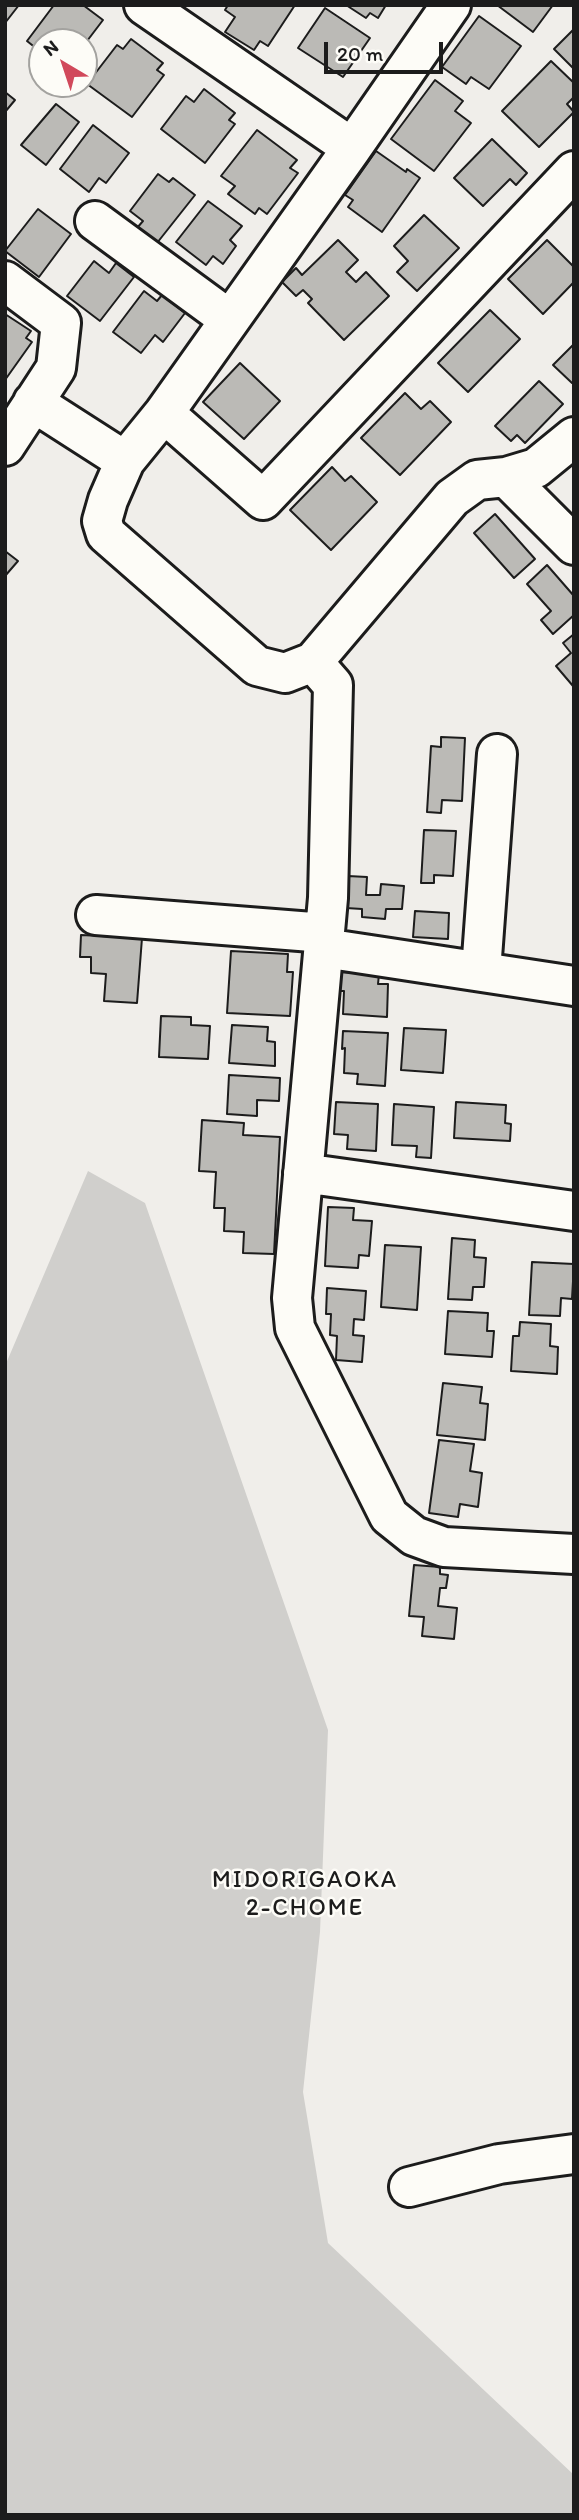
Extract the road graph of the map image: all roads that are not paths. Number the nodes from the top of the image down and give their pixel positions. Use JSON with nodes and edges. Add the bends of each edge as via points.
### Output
{"nodes":[{"id":1,"x":144,"y":5,"type":"edge"},
{"id":2,"x":452,"y":5,"type":"edge"},
{"id":3,"x":184,"y":16,"type":"edge"},
{"id":4,"x":352,"y":148,"type":"junction"},
{"id":5,"x":574,"y":171,"type":"edge"},
{"id":6,"x":95,"y":221,"type":"dead end"},
{"id":7,"x":5,"y":281,"type":"edge"},
{"id":8,"x":230,"y":320,"type":"junction"},
{"id":9,"x":33,"y":402,"type":"junction"},
{"id":10,"x":164,"y":412,"type":"junction"},
{"id":11,"x":574,"y":437,"type":"edge"},
{"id":12,"x":5,"y":446,"type":"edge"},
{"id":13,"x":125,"y":461,"type":"junction"},
{"id":14,"x":506,"y":477,"type":"junction"},
{"id":15,"x":574,"y":545,"type":"edge"},
{"id":16,"x":313,"y":662,"type":"junction"},
{"id":17,"x":497,"y":754,"type":"dead end"},
{"id":18,"x":96,"y":915,"type":"dead end"},
{"id":19,"x":324,"y":941,"type":"junction"},
{"id":20,"x":481,"y":971,"type":"junction"},
{"id":21,"x":574,"y":986,"type":"edge"},
{"id":22,"x":303,"y":1173,"type":"junction"},
{"id":23,"x":574,"y":1211,"type":"edge"},
{"id":24,"x":574,"y":1554,"type":"edge"},
{"id":25,"x":574,"y":2154,"type":"edge"},
{"id":26,"x":409,"y":2187,"type":"dead end"}],
"edges":[{"from":1,"to":3,"type":"street"},
{"from":2,"to":4,"type":"street"},
{"from":3,"to":4,"type":"street"},
{"from":4,"to":8,"type":"street"},
{"from":5,"to":10,"type":"street","via":[[263,500]]},
{"from":6,"to":8,"type":"street"},
{"from":7,"to":9,"type":"street","via":[[61,323],[56,368]]},
{"from":8,"to":10,"type":"street"},
{"from":9,"to":12,"type":"street"},
{"from":9,"to":13,"type":"street"},
{"from":10,"to":13,"type":"street"},
{"from":11,"to":14,"type":"street","via":[[536,468]]},
{"from":13,"to":16,"type":"street","via":[[102,521],[106,534],[257,666],[285,673]]},
{"from":14,"to":15,"type":"street"},
{"from":14,"to":16,"type":"street","via":[[477,480],[452,498]]},
{"from":16,"to":19,"type":"street","via":[[333,685]]},
{"from":17,"to":20,"type":"street"},
{"from":18,"to":19,"type":"street"},
{"from":19,"to":20,"type":"street"},
{"from":19,"to":22,"type":"street"},
{"from":20,"to":21,"type":"street"},
{"from":22,"to":23,"type":"street"},
{"from":22,"to":24,"type":"street","via":[[292,1298],[295,1328],[389,1516],[414,1536],[444,1547]]},
{"from":25,"to":26,"type":"street","via":[[499,2164]]}]}
